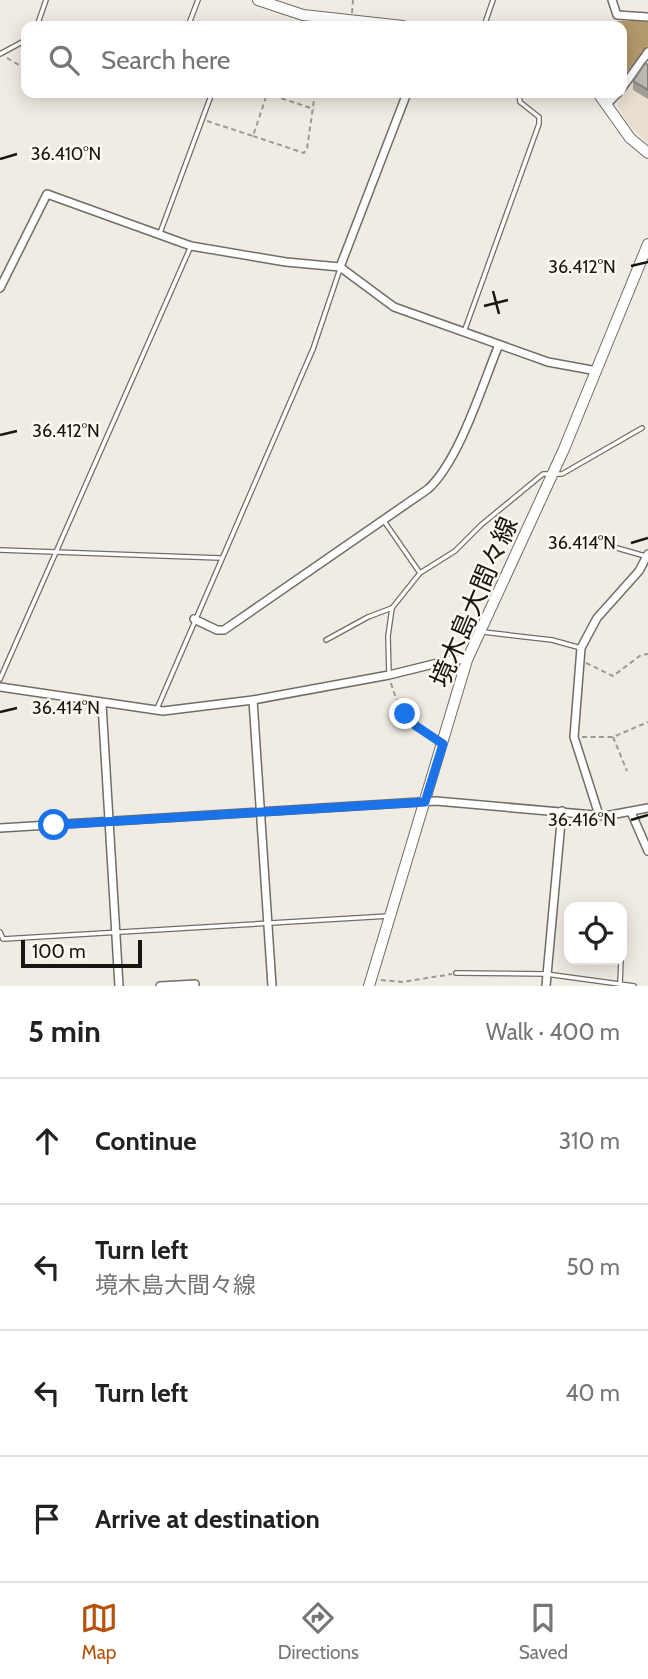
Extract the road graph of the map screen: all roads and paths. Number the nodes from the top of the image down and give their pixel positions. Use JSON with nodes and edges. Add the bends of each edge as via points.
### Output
{"nodes":[{"id":1,"x":46,"y":0,"type":"edge"},
{"id":2,"x":198,"y":0,"type":"edge"},
{"id":3,"x":258,"y":0,"type":"edge"},
{"id":4,"x":353,"y":0,"type":"edge"},
{"id":5,"x":493,"y":0,"type":"edge"},
{"id":6,"x":612,"y":0,"type":"edge"},
{"id":7,"x":648,"y":17,"type":"edge"},
{"id":8,"x":350,"y":20,"type":"junction"},
{"id":9,"x":39,"y":21,"type":"edge"},
{"id":10,"x":190,"y":21,"type":"edge"},
{"id":11,"x":359,"y":21,"type":"edge"},
{"id":12,"x":486,"y":21,"type":"edge"},
{"id":13,"x":21,"y":43,"type":"edge"},
{"id":14,"x":648,"y":52,"type":"edge"},
{"id":15,"x":0,"y":54,"type":"edge"},
{"id":16,"x":21,"y":66,"type":"edge"},
{"id":17,"x":627,"y":81,"type":"edge"},
{"id":18,"x":210,"y":98,"type":"edge"},
{"id":19,"x":264,"y":98,"type":"edge"},
{"id":20,"x":281,"y":98,"type":"edge"},
{"id":21,"x":315,"y":98,"type":"edge"},
{"id":22,"x":405,"y":98,"type":"edge"},
{"id":23,"x":520,"y":98,"type":"edge"},
{"id":24,"x":602,"y":98,"type":"edge"},
{"id":25,"x":613,"y":98,"type":"edge"},
{"id":26,"x":607,"y":104,"type":"junction"},
{"id":27,"x":314,"y":109,"type":"junction"},
{"id":28,"x":202,"y":120,"type":"junction"},
{"id":29,"x":253,"y":136,"type":"junction"},
{"id":30,"x":648,"y":153,"type":"edge"},
{"id":31,"x":160,"y":235,"type":"junction"},
{"id":32,"x":648,"y":244,"type":"edge"},
{"id":33,"x":191,"y":246,"type":"junction"},
{"id":34,"x":340,"y":267,"type":"junction"},
{"id":35,"x":0,"y":288,"type":"edge"},
{"id":36,"x":463,"y":334,"type":"junction"},
{"id":37,"x":498,"y":346,"type":"junction"},
{"id":38,"x":597,"y":371,"type":"junction"},
{"id":39,"x":642,"y":428,"type":"dead end"},
{"id":40,"x":553,"y":473,"type":"junction"},
{"id":41,"x":384,"y":521,"type":"junction"},
{"id":42,"x":610,"y":545,"type":"dead end"},
{"id":43,"x":0,"y":550,"type":"edge"},
{"id":44,"x":57,"y":550,"type":"junction"},
{"id":45,"x":648,"y":555,"type":"edge"},
{"id":46,"x":220,"y":558,"type":"junction"},
{"id":47,"x":421,"y":573,"type":"junction"},
{"id":48,"x":392,"y":608,"type":"junction"},
{"id":49,"x":194,"y":619,"type":"junction"},
{"id":50,"x":479,"y":631,"type":"junction"},
{"id":51,"x":326,"y":640,"type":"dead end"},
{"id":52,"x":581,"y":648,"type":"junction"},
{"id":53,"x":648,"y":654,"type":"edge"},
{"id":54,"x":467,"y":660,"type":"junction"},
{"id":55,"x":579,"y":660,"type":"junction"},
{"id":56,"x":389,"y":676,"type":"junction"},
{"id":57,"x":0,"y":679,"type":"edge"},
{"id":58,"x":0,"y":687,"type":"edge"},
{"id":59,"x":253,"y":700,"type":"junction"},
{"id":60,"x":102,"y":704,"type":"junction"},
{"id":61,"x":156,"y":711,"type":"junction"},
{"id":62,"x":648,"y":722,"type":"edge"},
{"id":63,"x":574,"y":737,"type":"junction"},
{"id":64,"x":613,"y":737,"type":"junction"},
{"id":65,"x":443,"y":744,"type":"junction"},
{"id":66,"x":627,"y":771,"type":"dead end"},
{"id":67,"x":425,"y":802,"type":"junction"},
{"id":68,"x":648,"y":808,"type":"edge"},
{"id":69,"x":562,"y":811,"type":"junction"},
{"id":70,"x":262,"y":812,"type":"junction"},
{"id":71,"x":631,"y":812,"type":"junction"},
{"id":72,"x":599,"y":815,"type":"junction"},
{"id":73,"x":108,"y":821,"type":"junction"},
{"id":74,"x":0,"y":828,"type":"edge"},
{"id":75,"x":648,"y":851,"type":"edge"},
{"id":76,"x":391,"y":917,"type":"junction"},
{"id":77,"x":269,"y":923,"type":"junction"},
{"id":78,"x":0,"y":932,"type":"edge"},
{"id":79,"x":115,"y":932,"type":"junction"},
{"id":80,"x":621,"y":965,"type":"edge"},
{"id":81,"x":456,"y":973,"type":"joint"},
{"id":82,"x":546,"y":974,"type":"junction"},
{"id":83,"x":370,"y":982,"type":"edge"},
{"id":84,"x":195,"y":984,"type":"dead end"},
{"id":85,"x":620,"y":984,"type":"junction"},
{"id":86,"x":120,"y":986,"type":"edge"},
{"id":87,"x":160,"y":986,"type":"edge"},
{"id":88,"x":272,"y":986,"type":"edge"},
{"id":89,"x":546,"y":986,"type":"edge"},
{"id":90,"x":634,"y":986,"type":"edge"}],
"edges":[{"from":1,"to":9,"type":"lane"},
{"from":2,"to":10,"type":"lane"},
{"from":3,"to":8,"type":"main road","via":[[303,15]]},
{"from":4,"to":8,"type":"path"},
{"from":5,"to":12,"type":"lane"},
{"from":6,"to":7,"type":"street","via":[[617,15]]},
{"from":8,"to":11,"type":"main road"},
{"from":13,"to":15,"type":"lane"},
{"from":14,"to":17,"type":"street"},
{"from":15,"to":16,"type":"path"},
{"from":18,"to":28,"type":"lane"},
{"from":19,"to":29,"type":"path"},
{"from":20,"to":27,"type":"path"},
{"from":21,"to":27,"type":"path"},
{"from":22,"to":34,"type":"street"},
{"from":23,"to":36,"type":"lane","via":[[539,117],[539,124]]},
{"from":24,"to":26,"type":"main road"},
{"from":25,"to":26,"type":"street"},
{"from":26,"to":30,"type":"main road","via":[[630,138]]},
{"from":27,"to":29,"type":"path","via":[[304,153]]},
{"from":28,"to":29,"type":"path"},
{"from":28,"to":31,"type":"lane"},
{"from":31,"to":33,"type":"street"},
{"from":31,"to":35,"type":"street","via":[[47,194]]},
{"from":32,"to":38,"type":"main road","name":"境木島大間々線"},
{"from":33,"to":34,"type":"street"},
{"from":33,"to":44,"type":"lane"},
{"from":34,"to":36,"type":"street","via":[[386,303]]},
{"from":34,"to":46,"type":"lane","via":[[313,349]]},
{"from":36,"to":37,"type":"street"},
{"from":37,"to":38,"type":"street"},
{"from":37,"to":41,"type":"street","via":[[440,478]]},
{"from":38,"to":40,"type":"main road","name":"境木島大間々線"},
{"from":39,"to":40,"type":"lane","via":[[562,474]]},
{"from":40,"to":47,"type":"lane","via":[[536,479],[455,551]]},
{"from":40,"to":50,"type":"main road","name":"境木島大間々線"},
{"from":41,"to":47,"type":"lane"},
{"from":41,"to":49,"type":"street","via":[[224,630]]},
{"from":42,"to":45,"type":"lane"},
{"from":43,"to":44,"type":"lane"},
{"from":44,"to":46,"type":"lane"},
{"from":44,"to":57,"type":"lane"},
{"from":45,"to":52,"type":"street","via":[[597,618]]},
{"from":46,"to":49,"type":"lane"},
{"from":47,"to":48,"type":"lane"},
{"from":48,"to":51,"type":"lane"},
{"from":48,"to":56,"type":"lane"},
{"from":49,"to":61,"type":"lane"},
{"from":50,"to":52,"type":"lane"},
{"from":50,"to":54,"type":"main road","name":"境木島大間々線"},
{"from":52,"to":55,"type":"street"},
{"from":53,"to":55,"type":"path","via":[[613,676]]},
{"from":54,"to":56,"type":"street","via":[[454,659]]},
{"from":54,"to":65,"type":"main road","name":"境木島大間々線"},
{"from":55,"to":63,"type":"street"},
{"from":56,"to":59,"type":"street"},
{"from":56,"to":65,"type":"path","via":[[400,708],[416,726]]},
{"from":58,"to":60,"type":"street"},
{"from":59,"to":61,"type":"street"},
{"from":59,"to":70,"type":"street"},
{"from":60,"to":61,"type":"street"},
{"from":60,"to":73,"type":"street"},
{"from":62,"to":64,"type":"path"},
{"from":63,"to":64,"type":"path"},
{"from":63,"to":72,"type":"street"},
{"from":64,"to":66,"type":"path"},
{"from":65,"to":67,"type":"main road","name":"境木島大間々線"},
{"from":67,"to":69,"type":"street"},
{"from":67,"to":70,"type":"street"},
{"from":67,"to":76,"type":"main road","name":"境木島大間々線"},
{"from":68,"to":71,"type":"street"},
{"from":69,"to":72,"type":"street"},
{"from":69,"to":82,"type":"street"},
{"from":70,"to":73,"type":"street"},
{"from":70,"to":77,"type":"street"},
{"from":71,"to":72,"type":"street"},
{"from":71,"to":75,"type":"street"},
{"from":73,"to":74,"type":"street"},
{"from":73,"to":79,"type":"street"},
{"from":76,"to":77,"type":"lane"},
{"from":76,"to":83,"type":"main road","name":"境木島大間々線"},
{"from":77,"to":79,"type":"lane"},
{"from":77,"to":88,"type":"street"},
{"from":78,"to":79,"type":"lane","via":[[3,939]]},
{"from":79,"to":86,"type":"street"},
{"from":80,"to":85,"type":"lane"},
{"from":81,"to":82,"type":"lane"},
{"from":81,"to":83,"type":"path"},
{"from":82,"to":85,"type":"lane"},
{"from":82,"to":89,"type":"street"},
{"from":84,"to":87,"type":"street"},
{"from":85,"to":90,"type":"lane"}]}
